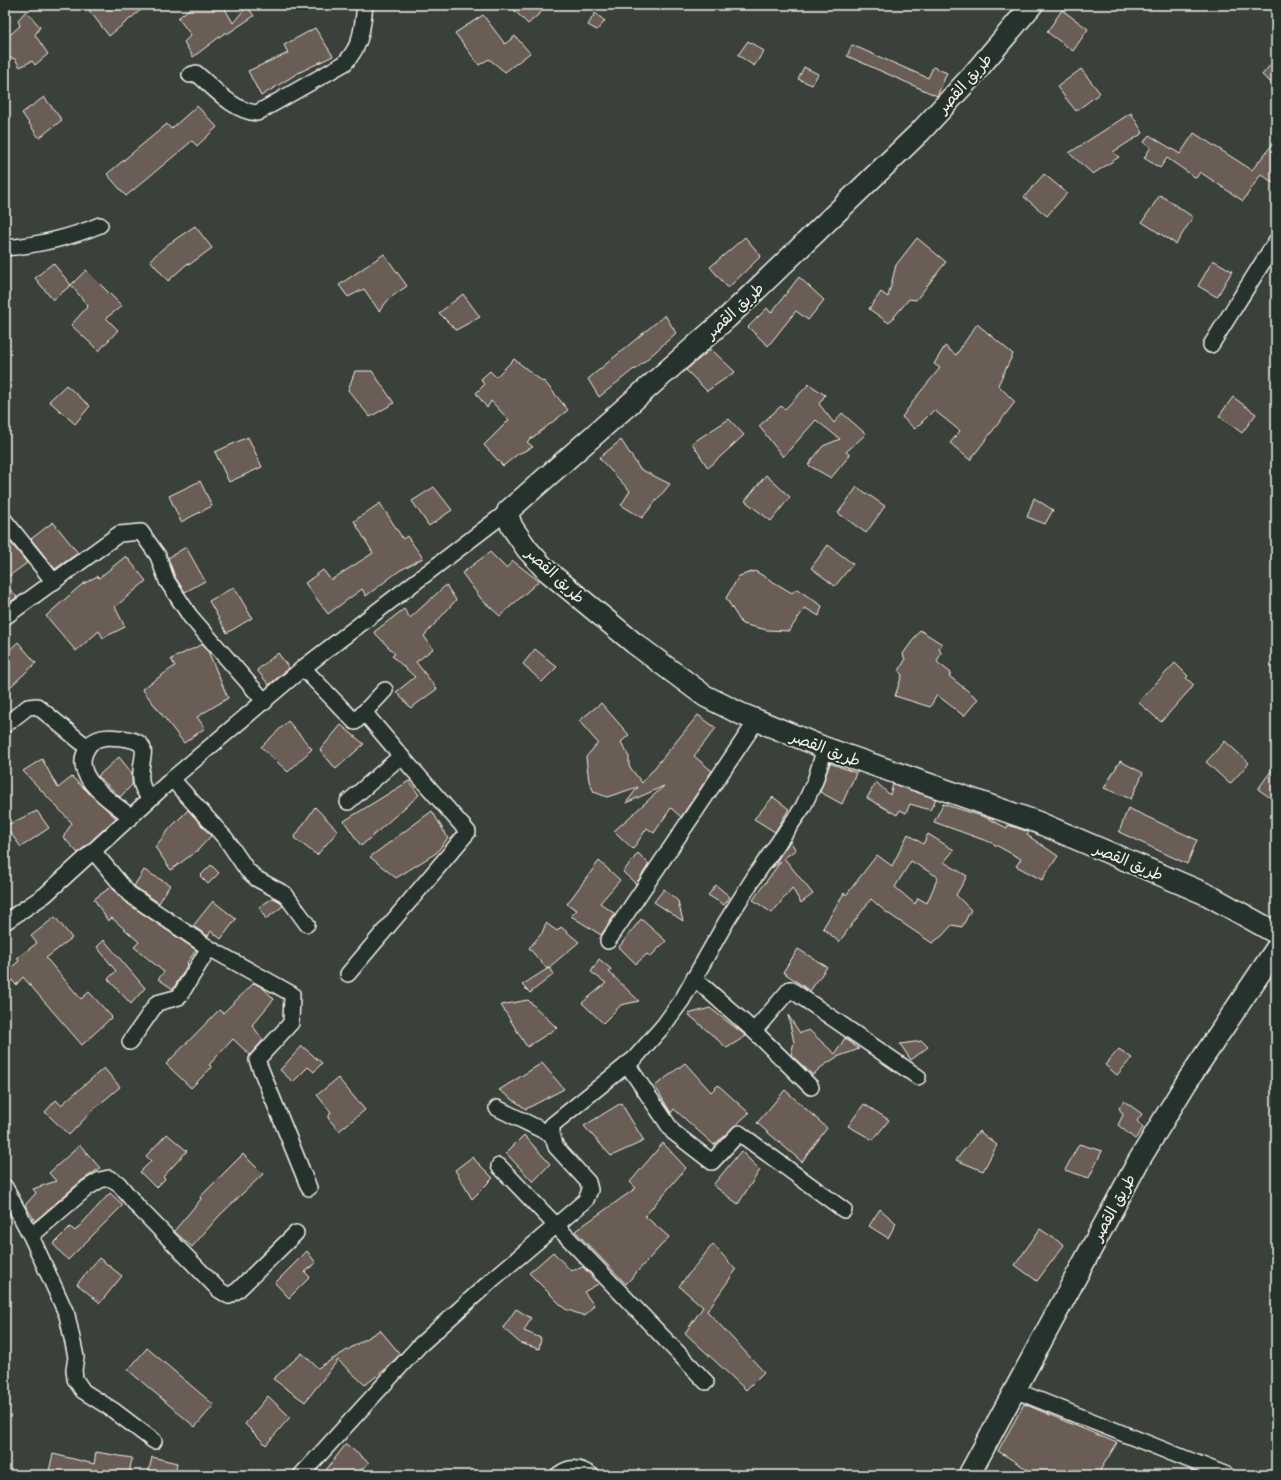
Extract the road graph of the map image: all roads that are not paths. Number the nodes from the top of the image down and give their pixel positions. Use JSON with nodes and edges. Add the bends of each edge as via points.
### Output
{"nodes":[{"id":1,"x":365,"y":5,"type":"edge"},
{"id":2,"x":1032,"y":5,"type":"edge"},
{"id":3,"x":190,"y":75,"type":"dead end"},
{"id":4,"x":100,"y":225,"type":"dead end"},
{"id":5,"x":1276,"y":241,"type":"edge"},
{"id":6,"x":5,"y":248,"type":"edge"},
{"id":7,"x":1211,"y":345,"type":"dead end"},
{"id":8,"x":508,"y":511,"type":"junction"},
{"id":9,"x":5,"y":521,"type":"edge"},
{"id":10,"x":54,"y":582,"type":"junction"},
{"id":11,"x":5,"y":617,"type":"edge"},
{"id":12,"x":302,"y":668,"type":"junction"},
{"id":13,"x":385,"y":690,"type":"dead end"},
{"id":14,"x":265,"y":702,"type":"junction"},
{"id":15,"x":364,"y":712,"type":"junction"},
{"id":16,"x":757,"y":720,"type":"junction"},
{"id":17,"x":5,"y":725,"type":"edge"},
{"id":18,"x":87,"y":747,"type":"junction"},
{"id":19,"x":824,"y":748,"type":"junction"},
{"id":20,"x":401,"y":756,"type":"junction"},
{"id":21,"x":172,"y":780,"type":"junction"},
{"id":22,"x":150,"y":799,"type":"junction"},
{"id":23,"x":348,"y":802,"type":"dead end"},
{"id":24,"x":131,"y":817,"type":"junction"},
{"id":25,"x":94,"y":852,"type":"junction"},
{"id":26,"x":5,"y":922,"type":"edge"},
{"id":27,"x":308,"y":924,"type":"dead end"},
{"id":28,"x":1276,"y":933,"type":"edge"},
{"id":29,"x":608,"y":941,"type":"dead end"},
{"id":30,"x":209,"y":948,"type":"junction"},
{"id":31,"x":1276,"y":949,"type":"edge"},
{"id":32,"x":348,"y":974,"type":"dead end"},
{"id":33,"x":694,"y":978,"type":"junction"},
{"id":34,"x":754,"y":1031,"type":"junction"},
{"id":35,"x":130,"y":1042,"type":"dead end"},
{"id":36,"x":627,"y":1064,"type":"junction"},
{"id":37,"x":918,"y":1077,"type":"dead end"},
{"id":38,"x":811,"y":1087,"type":"dead end"},
{"id":39,"x":497,"y":1108,"type":"dead end"},
{"id":40,"x":552,"y":1135,"type":"junction"},
{"id":41,"x":499,"y":1166,"type":"dead end"},
{"id":42,"x":5,"y":1187,"type":"edge"},
{"id":43,"x":309,"y":1188,"type":"dead end"},
{"id":44,"x":844,"y":1210,"type":"dead end"},
{"id":45,"x":556,"y":1226,"type":"junction"},
{"id":46,"x":296,"y":1233,"type":"dead end"},
{"id":47,"x":31,"y":1236,"type":"junction"},
{"id":48,"x":706,"y":1382,"type":"dead end"},
{"id":49,"x":1014,"y":1390,"type":"junction"},
{"id":50,"x":154,"y":1441,"type":"dead end"},
{"id":51,"x":301,"y":1475,"type":"edge"},
{"id":52,"x":558,"y":1475,"type":"edge"},
{"id":53,"x":591,"y":1475,"type":"edge"},
{"id":54,"x":969,"y":1475,"type":"edge"},
{"id":55,"x":1227,"y":1475,"type":"edge"}],
"edges":[{"from":1,"to":3,"type":"street","via":[[363,29],[356,51],[345,63],[257,113],[247,112],[236,106],[196,73]]},
{"from":2,"to":8,"type":"street","name":"طريق القصر","via":[[971,77],[886,165],[727,318]]},
{"from":4,"to":6,"type":"street","via":[[59,240]]},
{"from":5,"to":7,"type":"street"},
{"from":8,"to":12,"type":"street"},
{"from":8,"to":16,"type":"street","name":"طريق القصر","via":[[512,528],[526,549],[552,575],[634,643],[705,696]]},
{"from":9,"to":10,"type":"street"},
{"from":10,"to":11,"type":"street"},
{"from":10,"to":14,"type":"street","via":[[119,534],[141,532],[158,556],[167,581],[190,616]]},
{"from":12,"to":14,"type":"street"},
{"from":12,"to":15,"type":"street","via":[[355,722]]},
{"from":13,"to":15,"type":"street"},
{"from":14,"to":21,"type":"street"},
{"from":15,"to":20,"type":"street"},
{"from":16,"to":19,"type":"street","name":"طريق القصر"},
{"from":16,"to":29,"type":"street"},
{"from":17,"to":18,"type":"street","via":[[28,707],[37,706]]},
{"from":18,"to":22,"type":"street","via":[[96,739],[106,737],[133,739],[140,743],[144,752],[140,780]]},
{"from":18,"to":24,"type":"street","via":[[82,759],[85,776],[94,787]]},
{"from":19,"to":28,"type":"street","name":"طريق القصر","via":[[1037,822],[1208,895]]},
{"from":19,"to":33,"type":"street","via":[[815,781],[804,806],[755,876]]},
{"from":20,"to":23,"type":"street"},
{"from":20,"to":32,"type":"street","via":[[468,832]]},
{"from":21,"to":22,"type":"street"},
{"from":21,"to":27,"type":"street","via":[[226,839],[247,870],[257,879],[285,894]]},
{"from":22,"to":24,"type":"street"},
{"from":24,"to":25,"type":"street"},
{"from":25,"to":26,"type":"street","via":[[45,895]]},
{"from":25,"to":30,"type":"street","via":[[129,894]]},
{"from":30,"to":35,"type":"street","via":[[179,997],[158,1003]]},
{"from":30,"to":43,"type":"street","via":[[292,994],[291,1022],[257,1060]]},
{"from":31,"to":49,"type":"street","name":"طريق القصر","via":[[1186,1083],[1138,1162]]},
{"from":33,"to":34,"type":"street"},
{"from":33,"to":36,"type":"street","via":[[664,1025]]},
{"from":34,"to":37,"type":"street","via":[[790,989]]},
{"from":34,"to":38,"type":"street"},
{"from":36,"to":40,"type":"street","via":[[558,1118],[552,1125]]},
{"from":36,"to":44,"type":"street","via":[[673,1132],[712,1162],[739,1132]]},
{"from":39,"to":40,"type":"street"},
{"from":40,"to":45,"type":"street","via":[[556,1147],[588,1182],[590,1190],[586,1200]]},
{"from":41,"to":45,"type":"street"},
{"from":42,"to":47,"type":"street"},
{"from":45,"to":48,"type":"street"},
{"from":45,"to":51,"type":"street","via":[[420,1346]]},
{"from":46,"to":47,"type":"street","via":[[229,1296],[218,1290],[138,1208],[118,1183],[109,1178],[87,1188]]},
{"from":47,"to":50,"type":"street","via":[[67,1315],[76,1357],[75,1379],[83,1391]]},
{"from":49,"to":54,"type":"street","name":"طريق القصر"},
{"from":49,"to":55,"type":"street"},
{"from":52,"to":53,"type":"street","via":[[566,1468],[582,1469]]}]}
